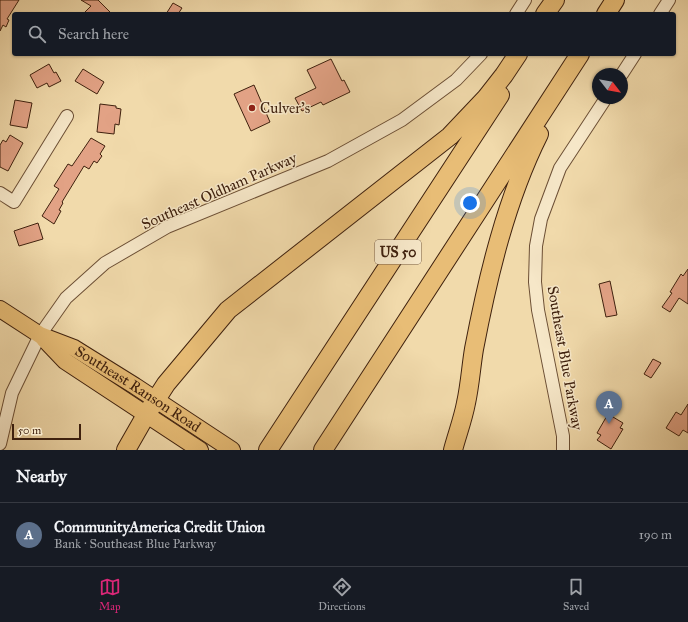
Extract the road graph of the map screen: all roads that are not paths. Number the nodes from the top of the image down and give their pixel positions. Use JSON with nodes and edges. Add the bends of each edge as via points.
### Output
{"nodes":[{"id":1,"x":525,"y":0,"type":"edge"},
{"id":2,"x":555,"y":0,"type":"edge"},
{"id":3,"x":562,"y":0,"type":"edge"},
{"id":4,"x":615,"y":0,"type":"edge"},
{"id":5,"x":669,"y":0,"type":"edge"},
{"id":6,"x":517,"y":12,"type":"edge"},
{"id":7,"x":546,"y":12,"type":"edge"},
{"id":8,"x":554,"y":12,"type":"edge"},
{"id":9,"x":607,"y":12,"type":"edge"},
{"id":10,"x":661,"y":12,"type":"edge"},
{"id":11,"x":479,"y":56,"type":"edge"},
{"id":12,"x":517,"y":56,"type":"edge"},
{"id":13,"x":526,"y":56,"type":"edge"},
{"id":14,"x":634,"y":56,"type":"edge"},
{"id":15,"x":575,"y":61,"type":"edge"},
{"id":16,"x":626,"y":68,"type":"edge"},
{"id":17,"x":602,"y":104,"type":"edge"},
{"id":18,"x":67,"y":116,"type":"dead end"},
{"id":19,"x":0,"y":193,"type":"edge"},
{"id":20,"x":0,"y":309,"type":"edge"},
{"id":21,"x":40,"y":335,"type":"junction"},
{"id":22,"x":151,"y":407,"type":"junction"},
{"id":23,"x":0,"y":444,"type":"edge"},
{"id":24,"x":126,"y":450,"type":"edge"},
{"id":25,"x":200,"y":450,"type":"edge"},
{"id":26,"x":232,"y":450,"type":"edge"},
{"id":27,"x":268,"y":450,"type":"edge"},
{"id":28,"x":323,"y":450,"type":"edge"},
{"id":29,"x":453,"y":450,"type":"edge"},
{"id":30,"x":563,"y":450,"type":"edge"}],
"edges":[{"from":1,"to":6,"type":"street"},
{"from":2,"to":7,"type":"highway"},
{"from":3,"to":8,"type":"highway"},
{"from":4,"to":9,"type":"highway"},
{"from":5,"to":10,"type":"street"},
{"from":11,"to":21,"type":"street","name":"Southeast Oldham Parkway","via":[[456,80],[402,120],[328,161],[167,227],[105,263],[66,298]]},
{"from":12,"to":22,"type":"highway","via":[[486,98],[450,136],[228,310],[166,384]]},
{"from":13,"to":27,"type":"highway","number":"US 50"},
{"from":14,"to":16,"type":"street"},
{"from":15,"to":28,"type":"highway","number":"US 50"},
{"from":15,"to":29,"type":"highway","via":[[569,82],[545,122],[514,193],[487,289],[466,404]]},
{"from":17,"to":30,"type":"street","name":"Southeast Blue Parkway","via":[[560,168],[541,219],[536,246],[535,282],[538,310],[563,436]]},
{"from":18,"to":19,"type":"street","via":[[14,202]]},
{"from":20,"to":21,"type":"main road","name":"Southeast Ranson Road"},
{"from":21,"to":22,"type":"main road","name":"Southeast Ranson Road","via":[[74,348]]},
{"from":21,"to":23,"type":"street","name":"Southeast Oldham Parkway","via":[[12,393]]},
{"from":22,"to":24,"type":"highway"},
{"from":22,"to":25,"type":"main road"},
{"from":22,"to":26,"type":"main road","name":"Southeast Ranson Road"}]}
